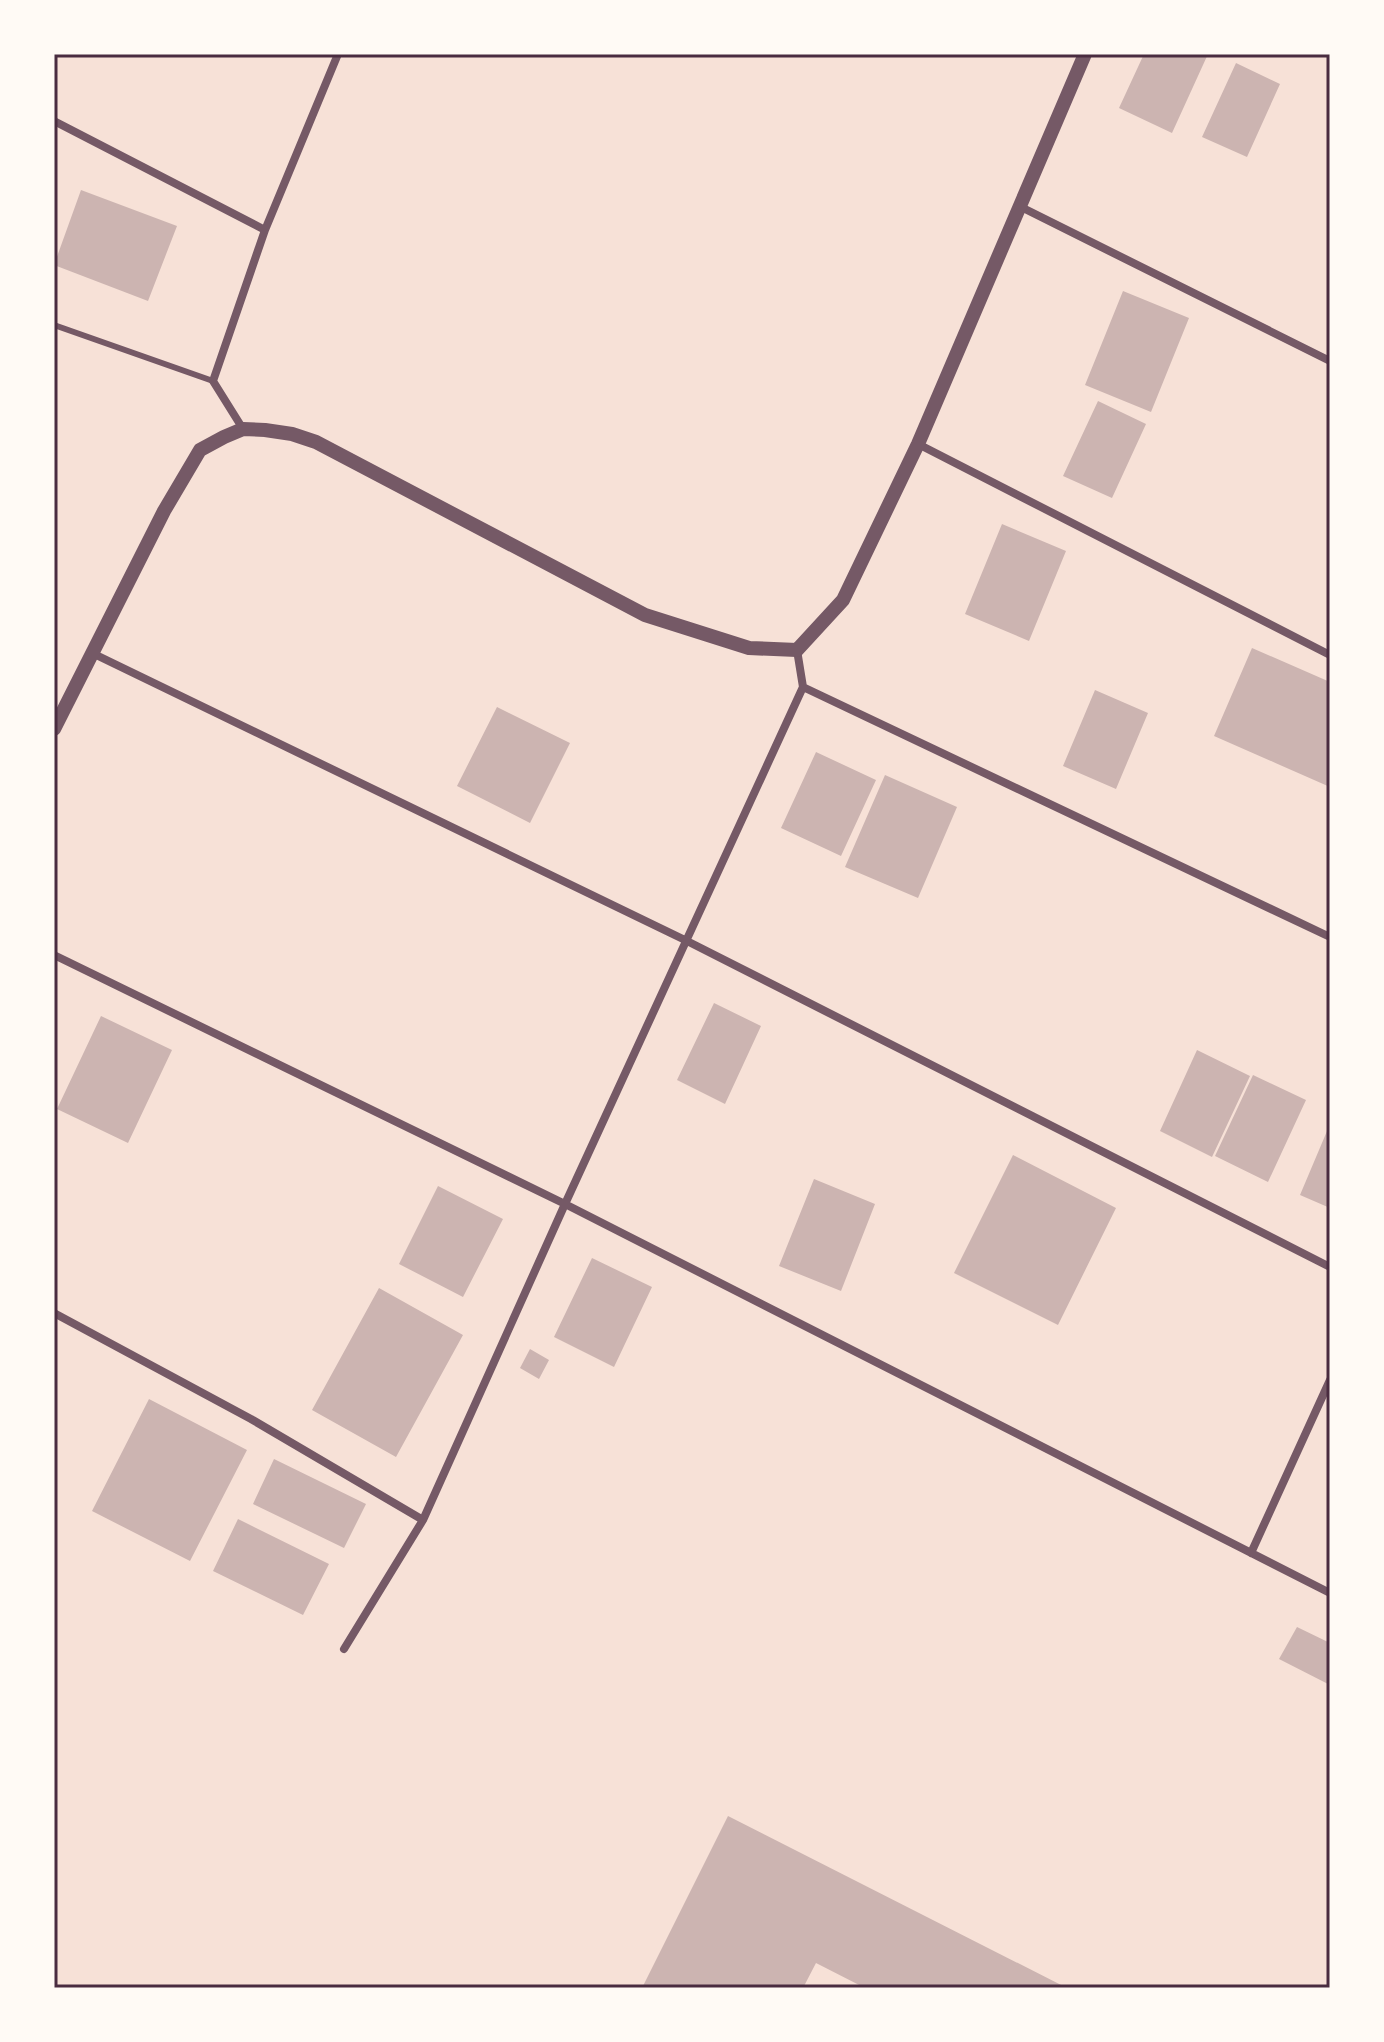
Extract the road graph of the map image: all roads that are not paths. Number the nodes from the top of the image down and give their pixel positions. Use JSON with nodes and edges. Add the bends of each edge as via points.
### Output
{"nodes":[{"id":1,"x":338,"y":54,"type":"edge"},
{"id":2,"x":1085,"y":54,"type":"edge"},
{"id":3,"x":54,"y":121,"type":"edge"},
{"id":4,"x":1019,"y":206,"type":"junction"},
{"id":5,"x":265,"y":230,"type":"junction"},
{"id":6,"x":54,"y":325,"type":"edge"},
{"id":7,"x":1330,"y":361,"type":"edge"},
{"id":8,"x":213,"y":381,"type":"junction"},
{"id":9,"x":243,"y":429,"type":"junction"},
{"id":10,"x":918,"y":444,"type":"junction"},
{"id":11,"x":797,"y":650,"type":"junction"},
{"id":12,"x":92,"y":653,"type":"junction"},
{"id":13,"x":1330,"y":655,"type":"edge"},
{"id":14,"x":803,"y":687,"type":"junction"},
{"id":15,"x":54,"y":729,"type":"edge"},
{"id":16,"x":1330,"y":937,"type":"edge"},
{"id":17,"x":685,"y":940,"type":"junction"},
{"id":18,"x":54,"y":955,"type":"edge"},
{"id":19,"x":565,"y":1204,"type":"junction"},
{"id":20,"x":1330,"y":1267,"type":"edge"},
{"id":21,"x":54,"y":1313,"type":"edge"},
{"id":22,"x":1330,"y":1380,"type":"edge"},
{"id":23,"x":423,"y":1520,"type":"junction"},
{"id":24,"x":1251,"y":1553,"type":"junction"},
{"id":25,"x":1330,"y":1593,"type":"edge"},
{"id":26,"x":344,"y":1649,"type":"dead end"}],
"edges":[{"from":1,"to":5,"type":"street"},
{"from":2,"to":4,"type":"street"},
{"from":3,"to":5,"type":"street"},
{"from":4,"to":7,"type":"street"},
{"from":4,"to":10,"type":"street"},
{"from":5,"to":8,"type":"street"},
{"from":6,"to":8,"type":"lane"},
{"from":8,"to":9,"type":"street"},
{"from":9,"to":11,"type":"street","via":[[316,442],[645,615],[749,648]]},
{"from":9,"to":12,"type":"street","via":[[200,450]]},
{"from":10,"to":11,"type":"street","via":[[843,600]]},
{"from":10,"to":13,"type":"street"},
{"from":11,"to":14,"type":"street"},
{"from":12,"to":15,"type":"street"},
{"from":12,"to":17,"type":"street"},
{"from":14,"to":16,"type":"street"},
{"from":14,"to":17,"type":"street"},
{"from":17,"to":19,"type":"street"},
{"from":17,"to":20,"type":"street"},
{"from":18,"to":19,"type":"street"},
{"from":19,"to":23,"type":"street"},
{"from":19,"to":24,"type":"street"},
{"from":21,"to":23,"type":"street"},
{"from":22,"to":24,"type":"street"},
{"from":23,"to":26,"type":"street"},
{"from":24,"to":25,"type":"street"}]}
